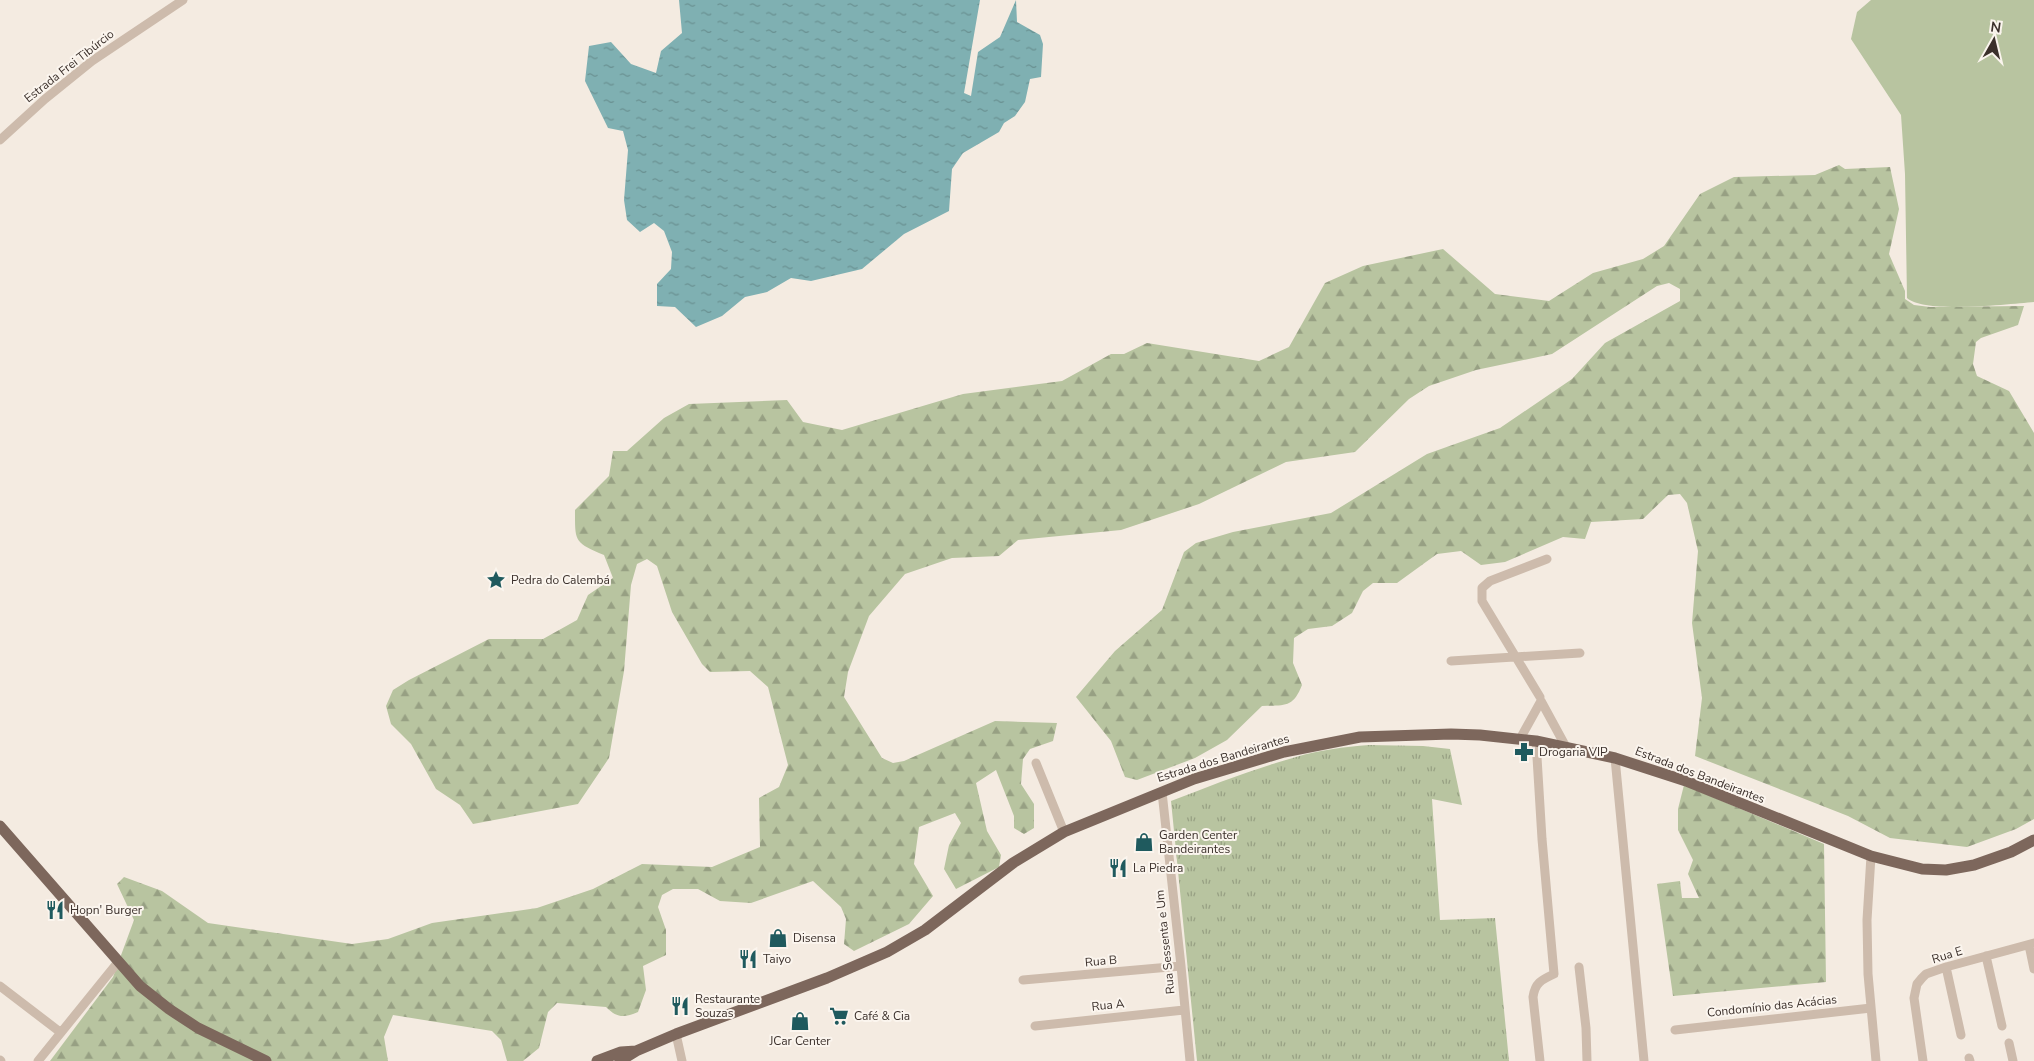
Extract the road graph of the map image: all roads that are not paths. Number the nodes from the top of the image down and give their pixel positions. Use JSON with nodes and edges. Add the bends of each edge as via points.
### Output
{"nodes":[{"id":1,"x":183,"y":0,"type":"edge"},
{"id":2,"x":0,"y":140,"type":"edge"},
{"id":3,"x":1547,"y":559,"type":"dead end"},
{"id":4,"x":1580,"y":653,"type":"dead end"},
{"id":5,"x":1516,"y":657,"type":"junction"},
{"id":6,"x":1451,"y":661,"type":"dead end"},
{"id":7,"x":1540,"y":697,"type":"dead end"},
{"id":8,"x":1520,"y":739,"type":"junction"},
{"id":9,"x":1536,"y":741,"type":"junction"},
{"id":10,"x":1566,"y":747,"type":"junction"},
{"id":11,"x":1615,"y":758,"type":"junction"},
{"id":12,"x":1036,"y":764,"type":"dead end"},
{"id":13,"x":1162,"y":792,"type":"junction"},
{"id":14,"x":0,"y":826,"type":"edge"},
{"id":15,"x":1064,"y":832,"type":"junction"},
{"id":16,"x":2034,"y":840,"type":"edge"},
{"id":17,"x":1871,"y":856,"type":"junction"},
{"id":18,"x":2031,"y":944,"type":"edge"},
{"id":19,"x":1986,"y":956,"type":"junction"},
{"id":20,"x":118,"y":962,"type":"junction"},
{"id":21,"x":1181,"y":966,"type":"junction"},
{"id":22,"x":1580,"y":967,"type":"dead end"},
{"id":23,"x":1946,"y":967,"type":"junction"},
{"id":24,"x":2034,"y":969,"type":"edge"},
{"id":25,"x":1024,"y":980,"type":"dead end"},
{"id":26,"x":0,"y":986,"type":"edge"},
{"id":27,"x":1871,"y":1008,"type":"junction"},
{"id":28,"x":1184,"y":1010,"type":"junction"},
{"id":29,"x":1035,"y":1026,"type":"dead end"},
{"id":30,"x":2002,"y":1026,"type":"dead end"},
{"id":31,"x":1675,"y":1030,"type":"dead end"},
{"id":32,"x":60,"y":1032,"type":"junction"},
{"id":33,"x":676,"y":1034,"type":"junction"},
{"id":34,"x":1961,"y":1035,"type":"dead end"},
{"id":35,"x":2009,"y":1043,"type":"dead end"},
{"id":36,"x":636,"y":1056,"type":"edge"},
{"id":37,"x":38,"y":1061,"type":"edge"},
{"id":38,"x":266,"y":1061,"type":"edge"},
{"id":39,"x":597,"y":1061,"type":"edge"},
{"id":40,"x":620,"y":1061,"type":"edge"},
{"id":41,"x":682,"y":1061,"type":"edge"},
{"id":42,"x":1190,"y":1061,"type":"edge"},
{"id":43,"x":1540,"y":1061,"type":"edge"},
{"id":44,"x":1587,"y":1061,"type":"edge"},
{"id":45,"x":1644,"y":1061,"type":"edge"},
{"id":46,"x":1876,"y":1061,"type":"edge"},
{"id":47,"x":1923,"y":1061,"type":"edge"},
{"id":48,"x":2013,"y":1061,"type":"edge"}],
"edges":[{"from":1,"to":2,"type":"street","name":"Estrada Frei Tibúrcio","via":[[92,61]]},
{"from":3,"to":5,"type":"street","via":[[1490,581],[1482,588],[1482,600]]},
{"from":4,"to":5,"type":"street"},
{"from":5,"to":6,"type":"street"},
{"from":5,"to":7,"type":"street"},
{"from":8,"to":9,"type":"main road","name":"Estrada dos Bandeirantes"},
{"from":8,"to":10,"type":"street","via":[[1541,701]]},
{"from":8,"to":13,"type":"main road","name":"Estrada dos Bandeirantes","via":[[1450,734],[1360,737],[1266,757]]},
{"from":9,"to":10,"type":"main road","name":"Estrada dos Bandeirantes"},
{"from":9,"to":43,"type":"street","via":[[1554,974],[1539,981],[1534,989]]},
{"from":10,"to":11,"type":"main road","name":"Estrada dos Bandeirantes"},
{"from":11,"to":17,"type":"main road","name":"Estrada dos Bandeirantes","via":[[1686,781]]},
{"from":11,"to":45,"type":"street"},
{"from":12,"to":15,"type":"street"},
{"from":13,"to":15,"type":"main road","name":"Estrada dos Bandeirantes"},
{"from":13,"to":21,"type":"street","name":"Rua Sessenta e Um"},
{"from":14,"to":20,"type":"main road"},
{"from":15,"to":33,"type":"main road","name":"Estrada dos Bandeirantes","via":[[1013,863],[925,930],[887,952],[827,978]]},
{"from":16,"to":17,"type":"main road","name":"Estrada dos Bandeirantes","via":[[1974,866],[1946,870],[1922,869]]},
{"from":17,"to":27,"type":"street","via":[[1867,920]]},
{"from":18,"to":19,"type":"street","name":"Rua E"},
{"from":18,"to":24,"type":"street"},
{"from":19,"to":23,"type":"street","name":"Rua E"},
{"from":19,"to":30,"type":"street"},
{"from":20,"to":32,"type":"street"},
{"from":20,"to":38,"type":"main road","via":[[169,1010],[223,1042]]},
{"from":21,"to":25,"type":"street","name":"Rua B"},
{"from":21,"to":28,"type":"street","name":"Rua Sessenta e Um"},
{"from":22,"to":44,"type":"street"},
{"from":23,"to":34,"type":"street"},
{"from":23,"to":47,"type":"street","name":"Rua E","via":[[1926,974],[1914,990]]},
{"from":26,"to":32,"type":"street"},
{"from":27,"to":31,"type":"street","name":"Condomínio das Acácias"},
{"from":27,"to":46,"type":"street"},
{"from":28,"to":29,"type":"street","name":"Rua A"},
{"from":28,"to":42,"type":"street","name":"Rua Sessenta e Um"},
{"from":32,"to":37,"type":"street"},
{"from":33,"to":36,"type":"main road","name":"Estrada dos Bandeirantes"},
{"from":33,"to":41,"type":"street"},
{"from":35,"to":48,"type":"street"},
{"from":36,"to":39,"type":"main road","name":"Estrada dos Bandeirantes","via":[[621,1052]]},
{"from":36,"to":40,"type":"main road","name":"Estrada dos Bandeirantes"}]}
